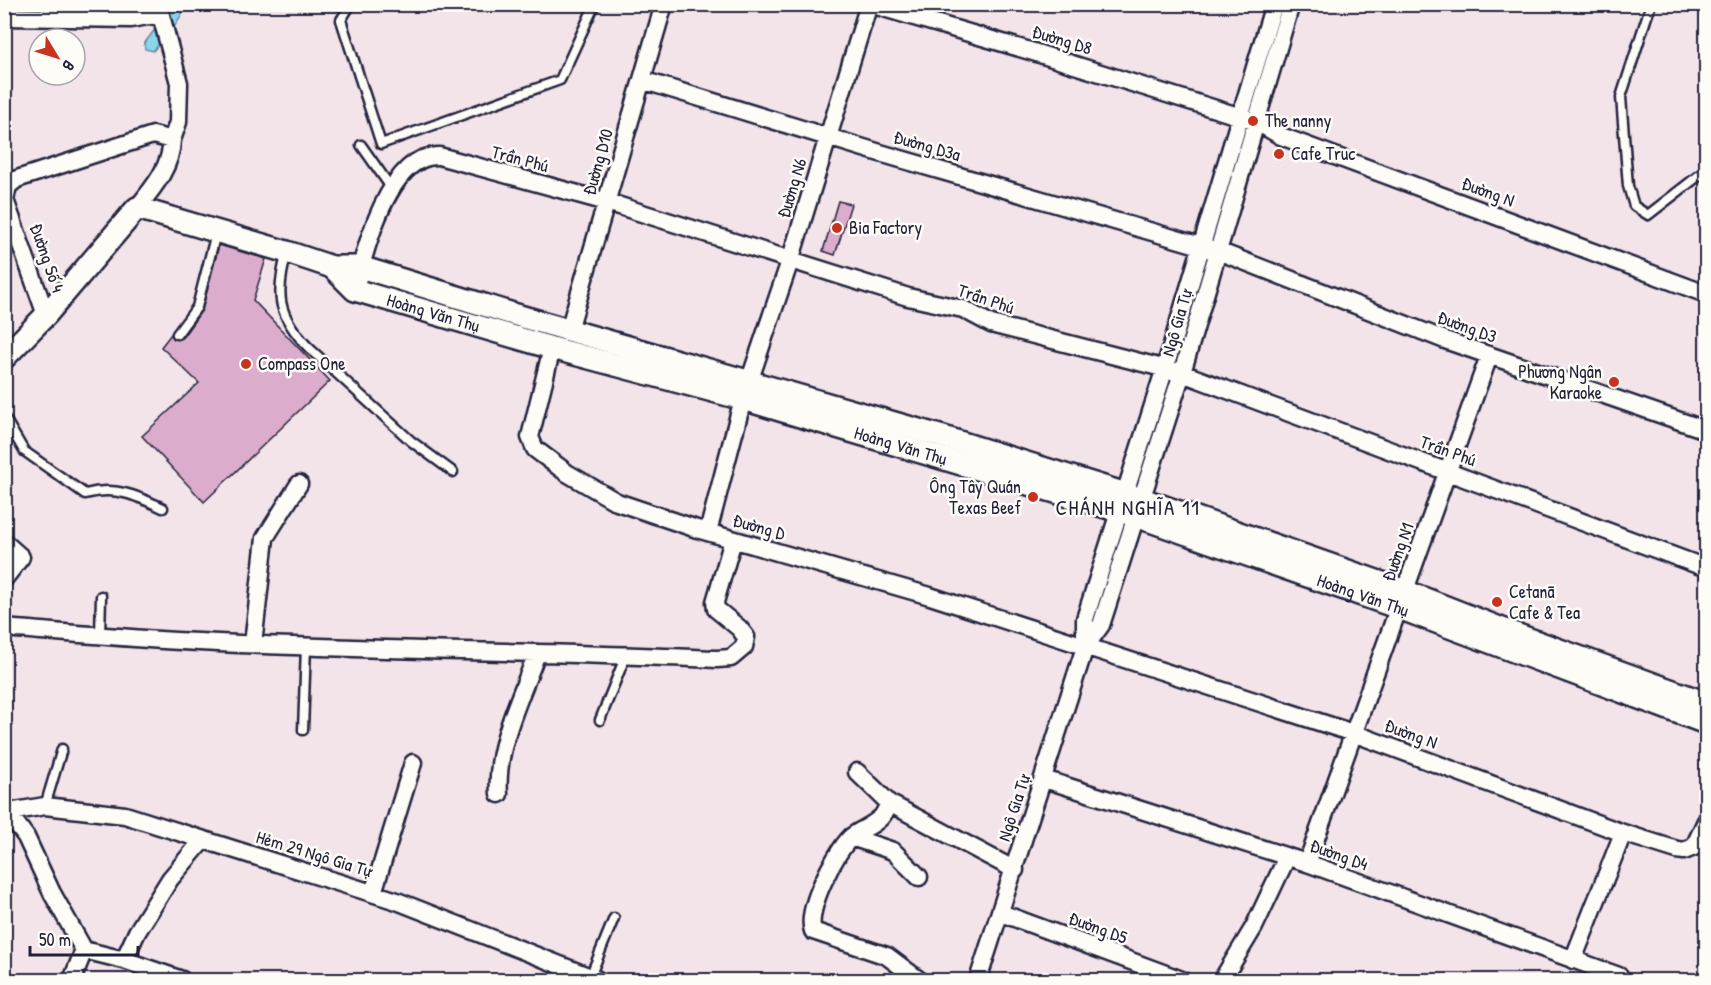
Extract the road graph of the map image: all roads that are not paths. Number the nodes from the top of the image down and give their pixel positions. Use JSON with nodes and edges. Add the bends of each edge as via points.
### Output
{"nodes":[{"id":1,"x":351,"y":4,"type":"edge"},
{"id":2,"x":595,"y":4,"type":"edge"},
{"id":3,"x":664,"y":4,"type":"edge"},
{"id":4,"x":869,"y":4,"type":"edge"},
{"id":5,"x":1274,"y":4,"type":"edge"},
{"id":6,"x":1292,"y":4,"type":"edge"},
{"id":7,"x":1651,"y":4,"type":"edge"},
{"id":8,"x":158,"y":9,"type":"edge"},
{"id":9,"x":4,"y":16,"type":"edge"},
{"id":10,"x":642,"y":80,"type":"junction"},
{"id":11,"x":1241,"y":117,"type":"junction"},
{"id":12,"x":1257,"y":122,"type":"junction"},
{"id":13,"x":828,"y":136,"type":"junction"},
{"id":14,"x":172,"y":140,"type":"junction"},
{"id":15,"x":361,"y":145,"type":"dead end"},
{"id":16,"x":1707,"y":170,"type":"edge"},
{"id":17,"x":6,"y":183,"type":"edge"},
{"id":18,"x":392,"y":189,"type":"junction"},
{"id":19,"x":607,"y":202,"type":"junction"},
{"id":20,"x":137,"y":208,"type":"junction"},
{"id":21,"x":217,"y":231,"type":"junction"},
{"id":22,"x":1210,"y":248,"type":"junction"},
{"id":23,"x":287,"y":252,"type":"junction"},
{"id":24,"x":790,"y":261,"type":"junction"},
{"id":25,"x":332,"y":267,"type":"junction"},
{"id":26,"x":360,"y":267,"type":"junction"},
{"id":27,"x":355,"y":290,"type":"junction"},
{"id":28,"x":1707,"y":294,"type":"edge"},
{"id":29,"x":46,"y":315,"type":"junction"},
{"id":30,"x":520,"y":326,"type":"junction"},
{"id":31,"x":569,"y":330,"type":"junction"},
{"id":32,"x":177,"y":334,"type":"dead end"},
{"id":33,"x":552,"y":348,"type":"junction"},
{"id":34,"x":1489,"y":356,"type":"junction"},
{"id":35,"x":4,"y":358,"type":"edge"},
{"id":36,"x":634,"y":359,"type":"junction"},
{"id":37,"x":1165,"y":368,"type":"junction"},
{"id":38,"x":1182,"y":373,"type":"junction"},
{"id":39,"x":746,"y":391,"type":"junction"},
{"id":40,"x":4,"y":417,"type":"edge"},
{"id":41,"x":1707,"y":430,"type":"edge"},
{"id":42,"x":453,"y":472,"type":"dead end"},
{"id":43,"x":1448,"y":472,"type":"junction"},
{"id":44,"x":299,"y":484,"type":"dead end"},
{"id":45,"x":1130,"y":505,"type":"junction"},
{"id":46,"x":163,"y":508,"type":"dead end"},
{"id":47,"x":708,"y":532,"type":"junction"},
{"id":48,"x":733,"y":540,"type":"junction"},
{"id":49,"x":4,"y":542,"type":"edge"},
{"id":50,"x":1707,"y":568,"type":"edge"},
{"id":51,"x":4,"y":579,"type":"edge"},
{"id":52,"x":101,"y":596,"type":"dead end"},
{"id":53,"x":1402,"y":599,"type":"junction"},
{"id":54,"x":4,"y":628,"type":"edge"},
{"id":55,"x":100,"y":635,"type":"junction"},
{"id":56,"x":253,"y":644,"type":"junction"},
{"id":57,"x":306,"y":646,"type":"junction"},
{"id":58,"x":1085,"y":647,"type":"junction"},
{"id":59,"x":537,"y":653,"type":"junction"},
{"id":60,"x":626,"y":655,"type":"junction"},
{"id":61,"x":1576,"y":665,"type":"junction"},
{"id":62,"x":1707,"y":703,"type":"edge"},
{"id":63,"x":600,"y":720,"type":"dead end"},
{"id":64,"x":1707,"y":723,"type":"edge"},
{"id":65,"x":303,"y":730,"type":"dead end"},
{"id":66,"x":1353,"y":733,"type":"junction"},
{"id":67,"x":62,"y":749,"type":"dead end"},
{"id":68,"x":413,"y":763,"type":"dead end"},
{"id":69,"x":857,"y":772,"type":"dead end"},
{"id":70,"x":1044,"y":779,"type":"junction"},
{"id":71,"x":499,"y":794,"type":"dead end"},
{"id":72,"x":889,"y":803,"type":"junction"},
{"id":73,"x":45,"y":806,"type":"junction"},
{"id":74,"x":7,"y":809,"type":"edge"},
{"id":75,"x":1706,"y":823,"type":"edge"},
{"id":76,"x":1623,"y":833,"type":"junction"},
{"id":77,"x":851,"y":837,"type":"junction"},
{"id":78,"x":203,"y":840,"type":"junction"},
{"id":79,"x":1287,"y":857,"type":"junction"},
{"id":80,"x":1307,"y":863,"type":"junction"},
{"id":81,"x":1015,"y":870,"type":"junction"},
{"id":82,"x":920,"y":877,"type":"dead end"},
{"id":83,"x":373,"y":893,"type":"junction"},
{"id":84,"x":1001,"y":913,"type":"junction"},
{"id":85,"x":614,"y":918,"type":"dead end"},
{"id":86,"x":84,"y":950,"type":"junction"},
{"id":87,"x":123,"y":960,"type":"junction"},
{"id":88,"x":1573,"y":960,"type":"junction"},
{"id":89,"x":1619,"y":976,"type":"dead end"},
{"id":90,"x":594,"y":979,"type":"edge"},
{"id":91,"x":72,"y":981,"type":"edge"},
{"id":92,"x":182,"y":981,"type":"edge"},
{"id":93,"x":919,"y":981,"type":"edge"},
{"id":94,"x":978,"y":981,"type":"edge"},
{"id":95,"x":1182,"y":981,"type":"edge"},
{"id":96,"x":1222,"y":981,"type":"edge"}],
"edges":[{"from":1,"to":2,"type":"lane","via":[[341,20],[381,144],[560,80]]},
{"from":3,"to":10,"type":"street","name":"Đường D10"},
{"from":4,"to":11,"type":"street","name":"Đường D8"},
{"from":4,"to":13,"type":"street","name":"Đường N6"},
{"from":5,"to":11,"type":"street","name":"Ngô Gia Tự"},
{"from":6,"to":12,"type":"street","name":"Ngô Gia Tự"},
{"from":7,"to":16,"type":"lane","via":[[1622,97],[1628,186],[1634,206],[1648,215]]},
{"from":8,"to":9,"type":"street","via":[[131,19]]},
{"from":8,"to":14,"type":"street","via":[[179,82],[178,122]]},
{"from":10,"to":13,"type":"street","name":"Đường D3a"},
{"from":10,"to":19,"type":"street","name":"Đường D10"},
{"from":11,"to":12,"type":"street","name":"Đường D8"},
{"from":11,"to":22,"type":"street","name":"Ngô Gia Tự"},
{"from":12,"to":22,"type":"street","name":"Ngô Gia Tự"},
{"from":12,"to":28,"type":"street","name":"Đường N","via":[[1281,136]]},
{"from":13,"to":22,"type":"street","name":"Đường D3a"},
{"from":13,"to":24,"type":"street","name":"Đường N6"},
{"from":14,"to":17,"type":"street","via":[[153,135]]},
{"from":14,"to":20,"type":"street","via":[[172,152],[159,180]]},
{"from":15,"to":18,"type":"lane"},
{"from":17,"to":29,"type":"street","name":"Đường Số 4","via":[[5,200]]},
{"from":18,"to":19,"type":"street","name":"Trần Phú","via":[[420,159],[435,156]]},
{"from":18,"to":26,"type":"street","name":"Trần Phú"},
{"from":19,"to":24,"type":"street","name":"Trần Phú"},
{"from":19,"to":31,"type":"street","name":"Đường D10"},
{"from":20,"to":21,"type":"street","name":"Hoàng Văn Thụ"},
{"from":20,"to":29,"type":"street"},
{"from":21,"to":23,"type":"street","name":"Hoàng Văn Thụ"},
{"from":21,"to":32,"type":"lane","via":[[197,307]]},
{"from":22,"to":34,"type":"street","name":"Đường D3"},
{"from":22,"to":37,"type":"street","name":"Ngô Gia Tự"},
{"from":22,"to":38,"type":"street","name":"Ngô Gia Tự"},
{"from":23,"to":25,"type":"street","name":"Hoàng Văn Thụ"},
{"from":23,"to":42,"type":"lane","via":[[279,291],[294,332],[395,426]]},
{"from":24,"to":37,"type":"street","name":"Trần Phú","via":[[908,297],[963,309],[991,324]]},
{"from":24,"to":39,"type":"street","name":"Đường N6"},
{"from":25,"to":26,"type":"street","name":"Hoàng Văn Thụ"},
{"from":25,"to":27,"type":"street","name":"Hoàng Văn Thụ"},
{"from":26,"to":27,"type":"street","name":"Trần Phú"},
{"from":26,"to":30,"type":"street","name":"Hoàng Văn Thụ"},
{"from":27,"to":30,"type":"street","name":"Hoàng Văn Thụ"},
{"from":29,"to":35,"type":"street"},
{"from":30,"to":31,"type":"street","name":"Hoàng Văn Thụ"},
{"from":30,"to":33,"type":"street","name":"Hoàng Văn Thụ"},
{"from":31,"to":36,"type":"street","name":"Hoàng Văn Thụ"},
{"from":33,"to":36,"type":"street","name":"Hoàng Văn Thụ"},
{"from":33,"to":47,"type":"street","name":"Đường D","via":[[530,437],[534,449],[616,502]]},
{"from":34,"to":41,"type":"street","name":"Đường D3"},
{"from":34,"to":43,"type":"street","name":"Đường N1"},
{"from":36,"to":39,"type":"street","name":"Hoàng Văn Thụ"},
{"from":37,"to":38,"type":"street","name":"Trần Phú"},
{"from":37,"to":45,"type":"street","name":"Ngô Gia Tự"},
{"from":38,"to":43,"type":"street","name":"Trần Phú"},
{"from":38,"to":45,"type":"street","name":"Ngô Gia Tự"},
{"from":39,"to":45,"type":"street","name":"Hoàng Văn Thụ"},
{"from":39,"to":47,"type":"street","name":"Đường N6"},
{"from":40,"to":46,"type":"lane","via":[[24,451],[85,494],[101,490],[134,494]]},
{"from":43,"to":50,"type":"street","name":"Trần Phú"},
{"from":43,"to":53,"type":"street","name":"Đường N1"},
{"from":44,"to":56,"type":"street","via":[[265,538]]},
{"from":45,"to":53,"type":"street","name":"Hoàng Văn Thụ"},
{"from":45,"to":58,"type":"street","name":"Ngô Gia Tự","via":[[1085,619]]},
{"from":47,"to":48,"type":"street","name":"Đường D"},
{"from":48,"to":58,"type":"street","name":"Đường D","via":[[930,596]]},
{"from":48,"to":60,"type":"street","via":[[715,602],[716,609],[746,637],[744,647],[731,658],[717,659]]},
{"from":49,"to":51,"type":"street","via":[[21,557]]},
{"from":52,"to":55,"type":"lane"},
{"from":53,"to":61,"type":"street","name":"Hoàng Văn Thụ"},
{"from":53,"to":66,"type":"street","name":"Đường N1"},
{"from":54,"to":55,"type":"street"},
{"from":55,"to":56,"type":"street"},
{"from":56,"to":57,"type":"street"},
{"from":57,"to":59,"type":"street"},
{"from":57,"to":65,"type":"lane"},
{"from":58,"to":66,"type":"street","name":"Đường N"},
{"from":58,"to":70,"type":"street","name":"Ngô Gia Tự"},
{"from":59,"to":60,"type":"street"},
{"from":59,"to":71,"type":"street","via":[[505,741]]},
{"from":60,"to":63,"type":"lane"},
{"from":61,"to":62,"type":"street","name":"Hoàng Văn Thụ"},
{"from":61,"to":64,"type":"street","name":"Hoàng Văn Thụ"},
{"from":66,"to":76,"type":"street","name":"Đường N"},
{"from":66,"to":80,"type":"street","name":"Đường N1"},
{"from":67,"to":73,"type":"lane"},
{"from":68,"to":83,"type":"street"},
{"from":69,"to":72,"type":"street"},
{"from":70,"to":79,"type":"street","name":"Đường D4"},
{"from":70,"to":81,"type":"street","name":"Ngô Gia Tự"},
{"from":72,"to":77,"type":"street","via":[[881,818]]},
{"from":72,"to":81,"type":"street"},
{"from":73,"to":74,"type":"street","name":"Hẻm 29 Ngô Gia Tự"},
{"from":73,"to":78,"type":"street","name":"Hẻm 29 Ngô Gia Tự","via":[[125,815]]},
{"from":74,"to":86,"type":"street","via":[[26,837]]},
{"from":75,"to":76,"type":"street","name":"Đường N","via":[[1694,847],[1684,851]]},
{"from":76,"to":88,"type":"street"},
{"from":77,"to":82,"type":"street","via":[[893,851]]},
{"from":77,"to":93,"type":"street","via":[[833,861],[812,910],[813,931],[887,956]]},
{"from":78,"to":83,"type":"street","name":"Hẻm 29 Ngô Gia Tự"},
{"from":78,"to":87,"type":"street","via":[[170,879]]},
{"from":79,"to":80,"type":"street","name":"Đường D4"},
{"from":79,"to":96,"type":"street","via":[[1254,927]]},
{"from":80,"to":88,"type":"street","name":"Đường D4"},
{"from":81,"to":84,"type":"street","name":"Ngô Gia Tự"},
{"from":83,"to":90,"type":"street","name":"Hẻm 29 Ngô Gia Tự"},
{"from":84,"to":94,"type":"street","name":"Ngô Gia Tự"},
{"from":84,"to":95,"type":"street","name":"Đường D5"},
{"from":85,"to":90,"type":"lane"},
{"from":86,"to":87,"type":"street"},
{"from":86,"to":91,"type":"street"},
{"from":87,"to":92,"type":"street"},
{"from":88,"to":89,"type":"street","name":"Đường D4"}]}
